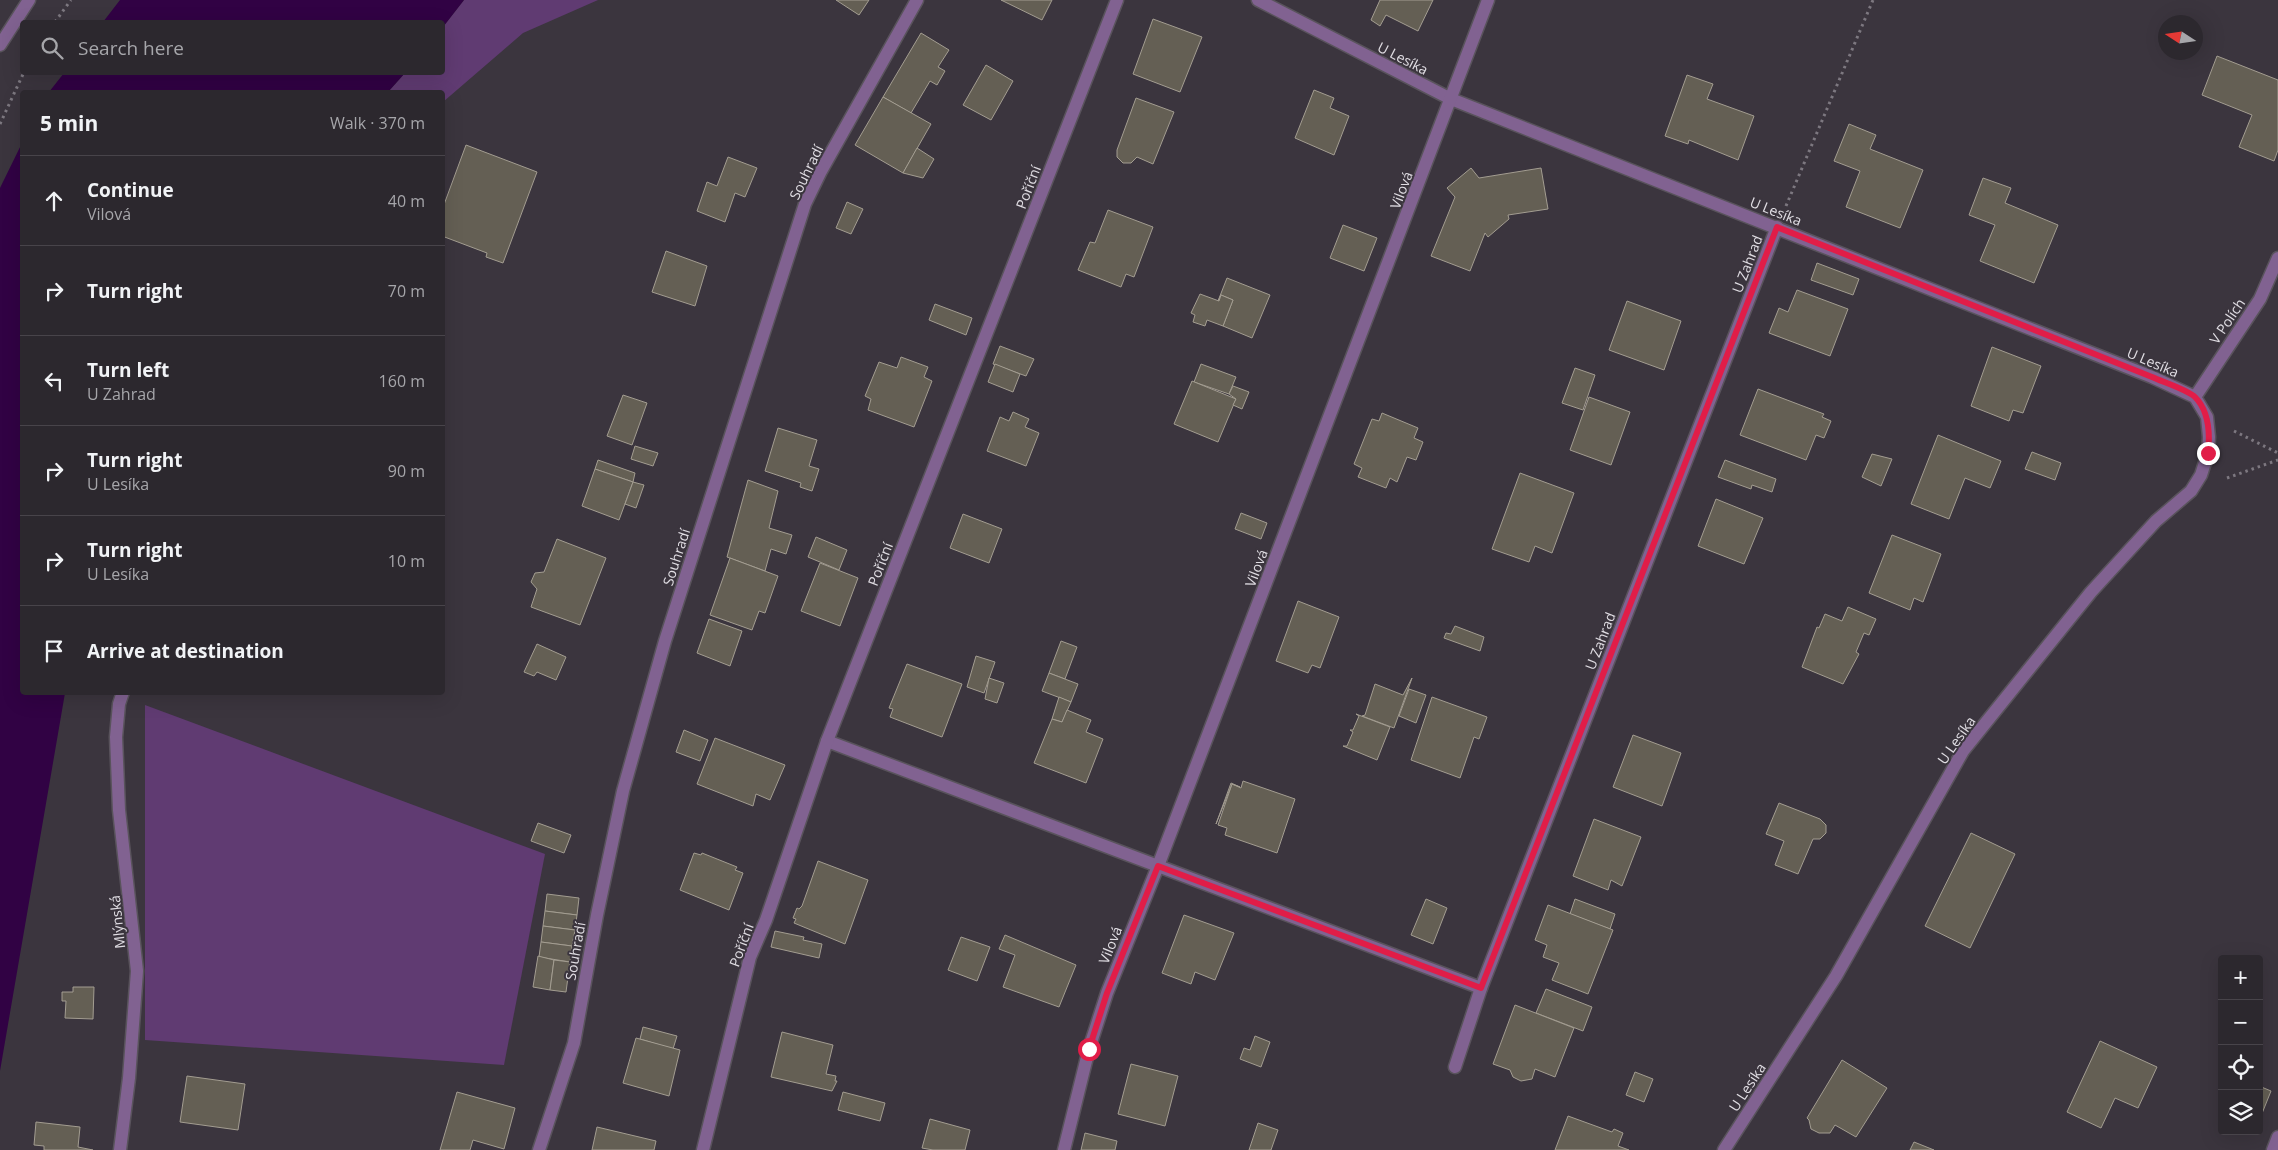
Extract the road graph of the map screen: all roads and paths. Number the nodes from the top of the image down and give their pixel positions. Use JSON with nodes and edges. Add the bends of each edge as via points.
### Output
{"nodes":[{"id":1,"x":29,"y":0,"type":"edge"},
{"id":2,"x":71,"y":0,"type":"edge"},
{"id":3,"x":917,"y":0,"type":"edge"},
{"id":4,"x":1117,"y":0,"type":"edge"},
{"id":5,"x":1258,"y":0,"type":"edge"},
{"id":6,"x":1488,"y":0,"type":"edge"},
{"id":7,"x":1873,"y":0,"type":"edge"},
{"id":8,"x":56,"y":20,"type":"edge"},
{"id":9,"x":0,"y":45,"type":"edge"},
{"id":10,"x":23,"y":75,"type":"edge"},
{"id":11,"x":1451,"y":99,"type":"junction"},
{"id":12,"x":0,"y":124,"type":"edge"},
{"id":13,"x":1777,"y":227,"type":"junction"},
{"id":14,"x":2278,"y":258,"type":"edge"},
{"id":15,"x":2195,"y":397,"type":"junction"},
{"id":16,"x":2207,"y":417,"type":"junction"},
{"id":17,"x":2278,"y":453,"type":"edge"},
{"id":18,"x":2278,"y":460,"type":"edge"},
{"id":19,"x":2191,"y":491,"type":"junction"},
{"id":20,"x":122,"y":695,"type":"edge"},
{"id":21,"x":827,"y":741,"type":"junction"},
{"id":22,"x":1158,"y":866,"type":"junction"},
{"id":23,"x":1481,"y":988,"type":"junction"},
{"id":24,"x":1455,"y":1067,"type":"dead end"},
{"id":25,"x":2278,"y":1137,"type":"edge"},
{"id":26,"x":120,"y":1150,"type":"edge"},
{"id":27,"x":539,"y":1150,"type":"edge"},
{"id":28,"x":703,"y":1150,"type":"edge"},
{"id":29,"x":1064,"y":1150,"type":"edge"},
{"id":30,"x":1724,"y":1150,"type":"edge"},
{"id":31,"x":2273,"y":1150,"type":"edge"}],
"edges":[{"from":1,"to":9,"type":"street"},
{"from":2,"to":8,"type":"path"},
{"from":3,"to":27,"type":"street","name":"Souhradí","via":[[805,204],[665,641],[623,791],[574,1043]]},
{"from":4,"to":21,"type":"street","name":"Poříční"},
{"from":5,"to":11,"type":"street","name":"U Lesíka"},
{"from":6,"to":11,"type":"street","name":"Vilová"},
{"from":7,"to":13,"type":"path"},
{"from":10,"to":12,"type":"path"},
{"from":11,"to":13,"type":"street","name":"U Lesíka"},
{"from":11,"to":22,"type":"street","name":"Vilová"},
{"from":13,"to":15,"type":"street","name":"U Lesíka"},
{"from":13,"to":23,"type":"street","name":"U Zahrad"},
{"from":14,"to":15,"type":"street","name":"V Polích","via":[[2260,299]]},
{"from":15,"to":16,"type":"street","name":"U Lesíka"},
{"from":16,"to":17,"type":"path"},
{"from":16,"to":19,"type":"street","name":"U Lesíka","via":[[2208,453],[2201,476]]},
{"from":18,"to":19,"type":"path"},
{"from":19,"to":30,"type":"street","name":"U Lesíka","via":[[2156,521],[2091,592],[1964,751],[1836,976]]},
{"from":20,"to":26,"type":"street","name":"Mlýnská","via":[[116,737],[119,800],[137,971]]},
{"from":21,"to":22,"type":"street"},
{"from":21,"to":28,"type":"street","name":"Poříční","via":[[766,920],[750,957]]},
{"from":22,"to":23,"type":"street"},
{"from":22,"to":29,"type":"street","name":"Vilová","via":[[1107,993],[1089,1049]]},
{"from":23,"to":24,"type":"street","name":"U Zahrad"},
{"from":25,"to":31,"type":"street"}]}
